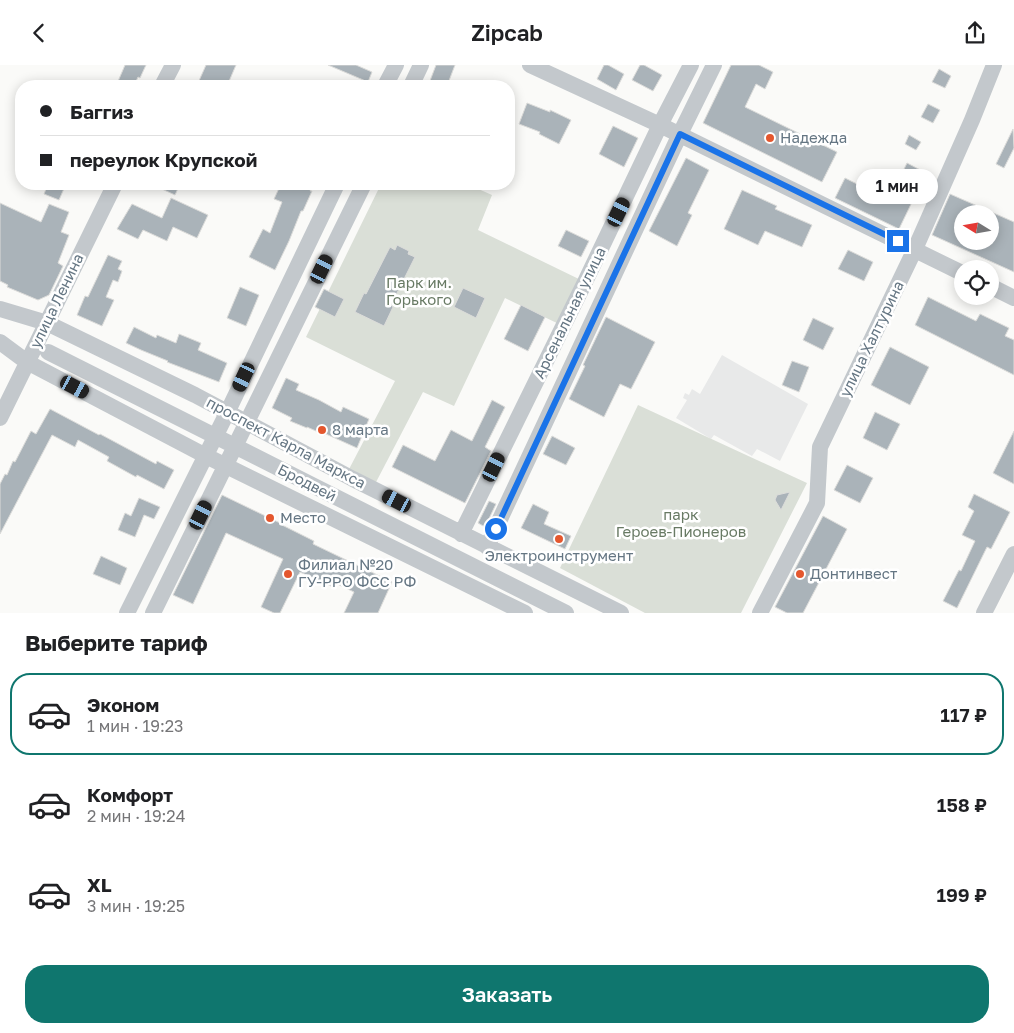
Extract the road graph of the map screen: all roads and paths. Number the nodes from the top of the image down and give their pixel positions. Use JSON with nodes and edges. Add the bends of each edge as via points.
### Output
{"nodes":[{"id":1,"x":173,"y":65,"type":"edge"},
{"id":2,"x":396,"y":65,"type":"edge"},
{"id":3,"x":421,"y":65,"type":"edge"},
{"id":4,"x":530,"y":65,"type":"edge"},
{"id":5,"x":691,"y":65,"type":"edge"},
{"id":6,"x":714,"y":65,"type":"edge"},
{"id":7,"x":994,"y":65,"type":"edge"},
{"id":8,"x":165,"y":80,"type":"edge"},
{"id":9,"x":388,"y":80,"type":"edge"},
{"id":10,"x":414,"y":80,"type":"edge"},
{"id":11,"x":660,"y":125,"type":"junction"},
{"id":12,"x":680,"y":134,"type":"junction"},
{"id":13,"x":112,"y":190,"type":"edge"},
{"id":14,"x":334,"y":190,"type":"edge"},
{"id":15,"x":361,"y":190,"type":"edge"},
{"id":16,"x":915,"y":249,"type":"junction"},
{"id":17,"x":954,"y":269,"type":"edge"},
{"id":18,"x":999,"y":290,"type":"edge"},
{"id":19,"x":1014,"y":298,"type":"edge"},
{"id":20,"x":0,"y":309,"type":"edge"},
{"id":21,"x":47,"y":323,"type":"junction"},
{"id":22,"x":0,"y":342,"type":"edge"},
{"id":23,"x":48,"y":352,"type":"dead end"},
{"id":24,"x":27,"y":362,"type":"junction"},
{"id":25,"x":227,"y":413,"type":"junction"},
{"id":26,"x":0,"y":418,"type":"edge"},
{"id":27,"x":247,"y":422,"type":"junction"},
{"id":28,"x":216,"y":436,"type":"junction"},
{"id":29,"x":235,"y":447,"type":"junction"},
{"id":30,"x":206,"y":456,"type":"junction"},
{"id":31,"x":225,"y":466,"type":"junction"},
{"id":32,"x":461,"y":534,"type":"junction"},
{"id":33,"x":487,"y":547,"type":"junction"},
{"id":34,"x":1014,"y":554,"type":"edge"},
{"id":35,"x":127,"y":613,"type":"edge"},
{"id":36,"x":153,"y":613,"type":"edge"},
{"id":37,"x":525,"y":613,"type":"edge"},
{"id":38,"x":566,"y":613,"type":"edge"},
{"id":39,"x":621,"y":613,"type":"edge"},
{"id":40,"x":760,"y":613,"type":"edge"},
{"id":41,"x":984,"y":613,"type":"edge"}],
"edges":[{"from":1,"to":8,"type":"street"},
{"from":2,"to":9,"type":"street"},
{"from":3,"to":10,"type":"street"},
{"from":4,"to":11,"type":"street"},
{"from":5,"to":11,"type":"street","name":"Арсенальная улица"},
{"from":6,"to":12,"type":"street","name":"Арсенальная улица"},
{"from":7,"to":16,"type":"street","name":"улица Халтурина"},
{"from":11,"to":12,"type":"street"},
{"from":11,"to":32,"type":"street","name":"Арсенальная улица"},
{"from":12,"to":16,"type":"street"},
{"from":12,"to":33,"type":"street","name":"Арсенальная улица"},
{"from":13,"to":21,"type":"street","name":"улица Ленина"},
{"from":14,"to":25,"type":"street"},
{"from":15,"to":27,"type":"street"},
{"from":16,"to":17,"type":"street"},
{"from":16,"to":40,"type":"street","name":"улица Халтурина","via":[[820,447],[817,503]]},
{"from":18,"to":19,"type":"street"},
{"from":20,"to":21,"type":"street","name":"проспект Карла Маркса"},
{"from":21,"to":24,"type":"street","name":"улица Ленина"},
{"from":21,"to":25,"type":"street","name":"проспект Карла Маркса"},
{"from":22,"to":24,"type":"street"},
{"from":23,"to":28,"type":"street","name":"Бродвей"},
{"from":24,"to":26,"type":"street","name":"улица Ленина"},
{"from":24,"to":30,"type":"street"},
{"from":25,"to":27,"type":"street","name":"проспект Карла Маркса"},
{"from":25,"to":28,"type":"street"},
{"from":27,"to":29,"type":"street"},
{"from":27,"to":32,"type":"street","name":"проспект Карла Маркса"},
{"from":28,"to":29,"type":"street","name":"Бродвей"},
{"from":28,"to":30,"type":"street"},
{"from":29,"to":31,"type":"street"},
{"from":29,"to":38,"type":"street","name":"Бродвей"},
{"from":30,"to":31,"type":"street"},
{"from":30,"to":35,"type":"street"},
{"from":31,"to":36,"type":"street"},
{"from":31,"to":37,"type":"street"},
{"from":32,"to":33,"type":"street","name":"проспект Карла Маркса"},
{"from":33,"to":39,"type":"street","name":"проспект Карла Маркса"},
{"from":34,"to":41,"type":"street"}]}
